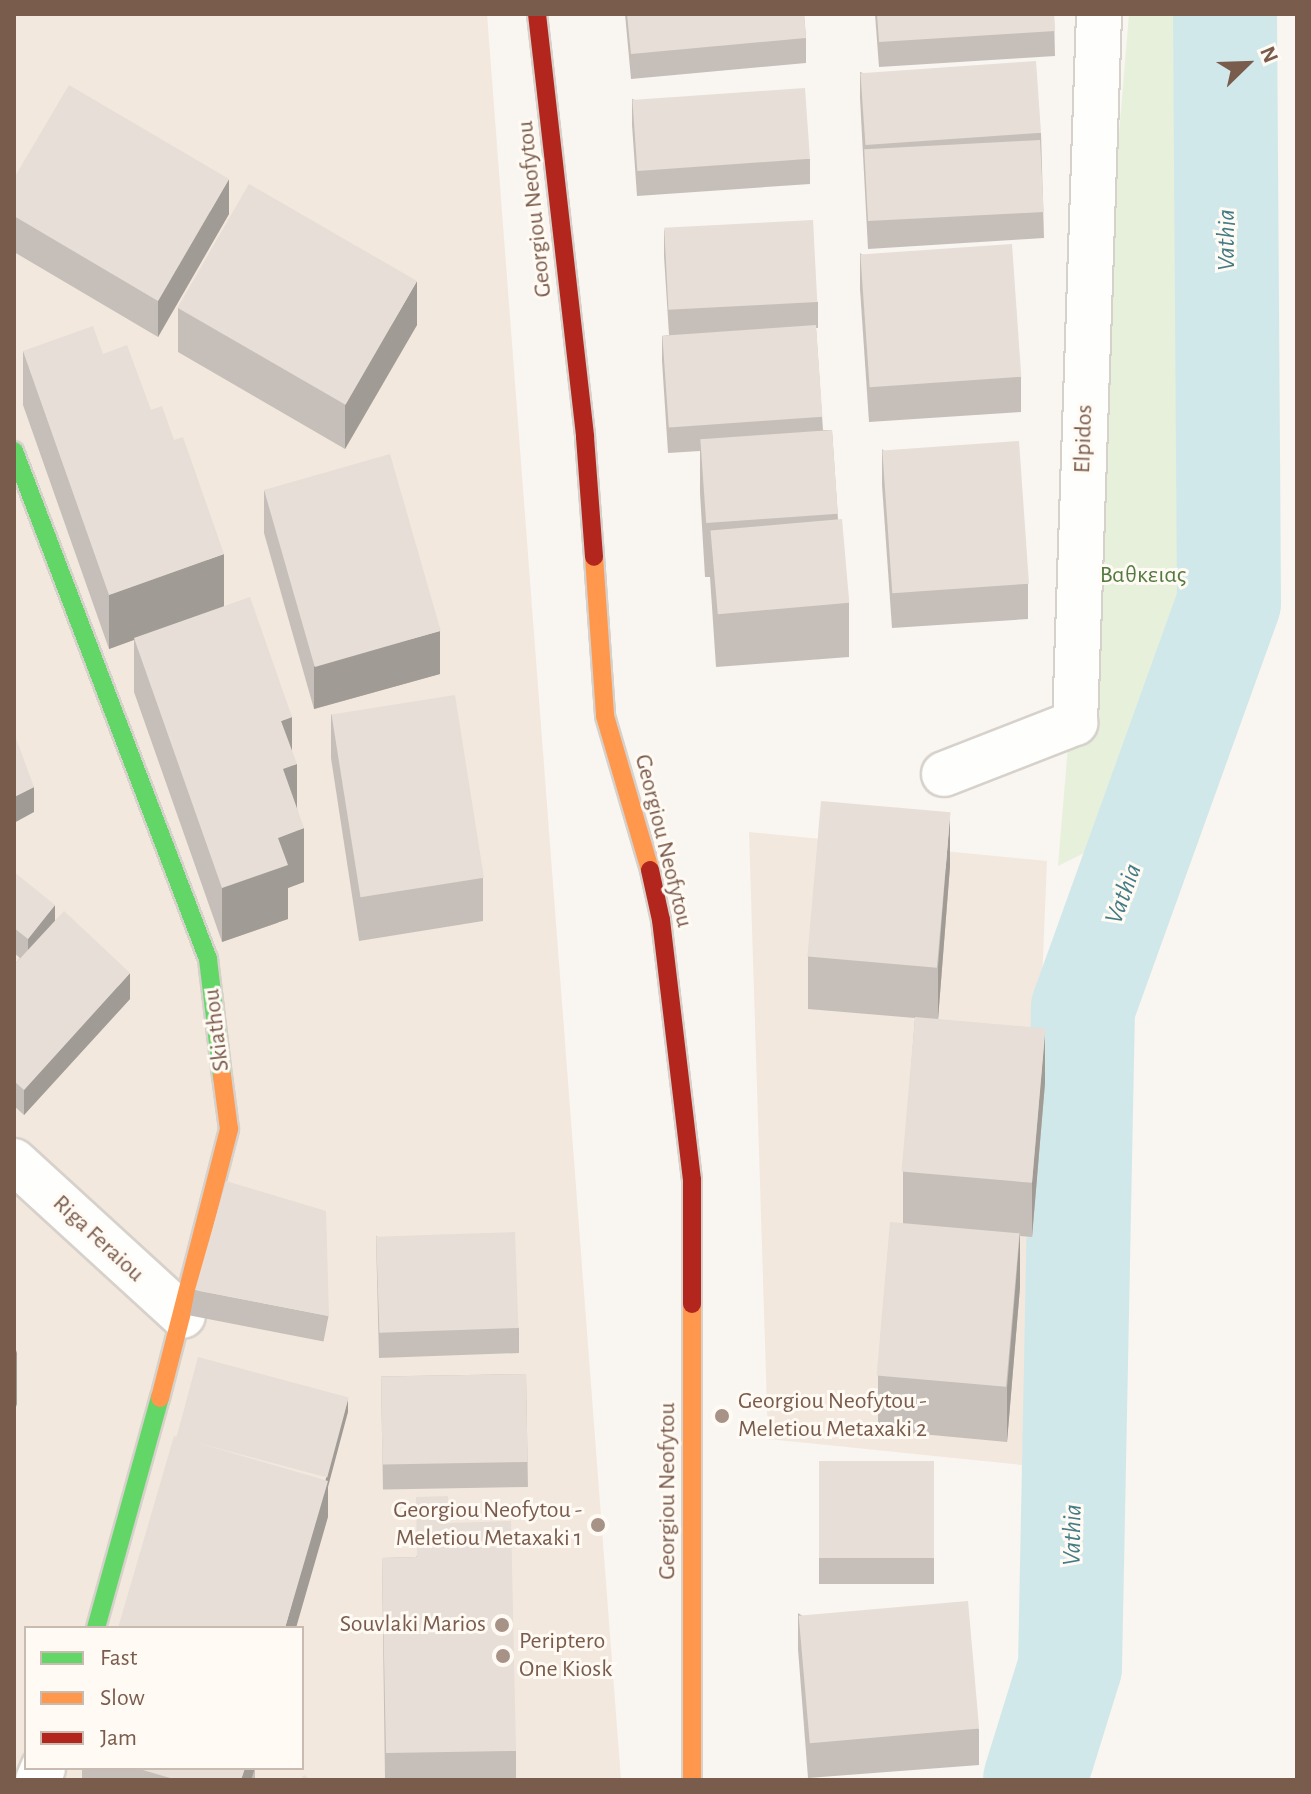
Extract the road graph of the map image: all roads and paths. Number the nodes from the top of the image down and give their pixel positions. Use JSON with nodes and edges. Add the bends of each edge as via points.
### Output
{"nodes":[{"id":1,"x":537,"y":14,"type":"edge"},
{"id":2,"x":1099,"y":14,"type":"edge"},
{"id":3,"x":14,"y":451,"type":"edge"},
{"id":4,"x":944,"y":774,"type":"dead end"},
{"id":5,"x":14,"y":1161,"type":"edge"},
{"id":6,"x":183,"y":1316,"type":"junction"},
{"id":7,"x":97,"y":1626,"type":"edge"},
{"id":8,"x":692,"y":1780,"type":"edge"}],
"edges":[{"from":1,"to":8,"type":"street","name":"Georgiou Neofytou","via":[[585,437],[605,716],[643,837],[661,920],[692,1180]]},
{"from":2,"to":4,"type":"street","name":"Elpidos","via":[[1075,723]]},
{"from":3,"to":6,"type":"street","name":"Skiathou","via":[[208,959],[229,1129]]},
{"from":5,"to":6,"type":"street","name":"Riga Feraiou"},
{"from":6,"to":7,"type":"street","name":"Skiathou"}]}
